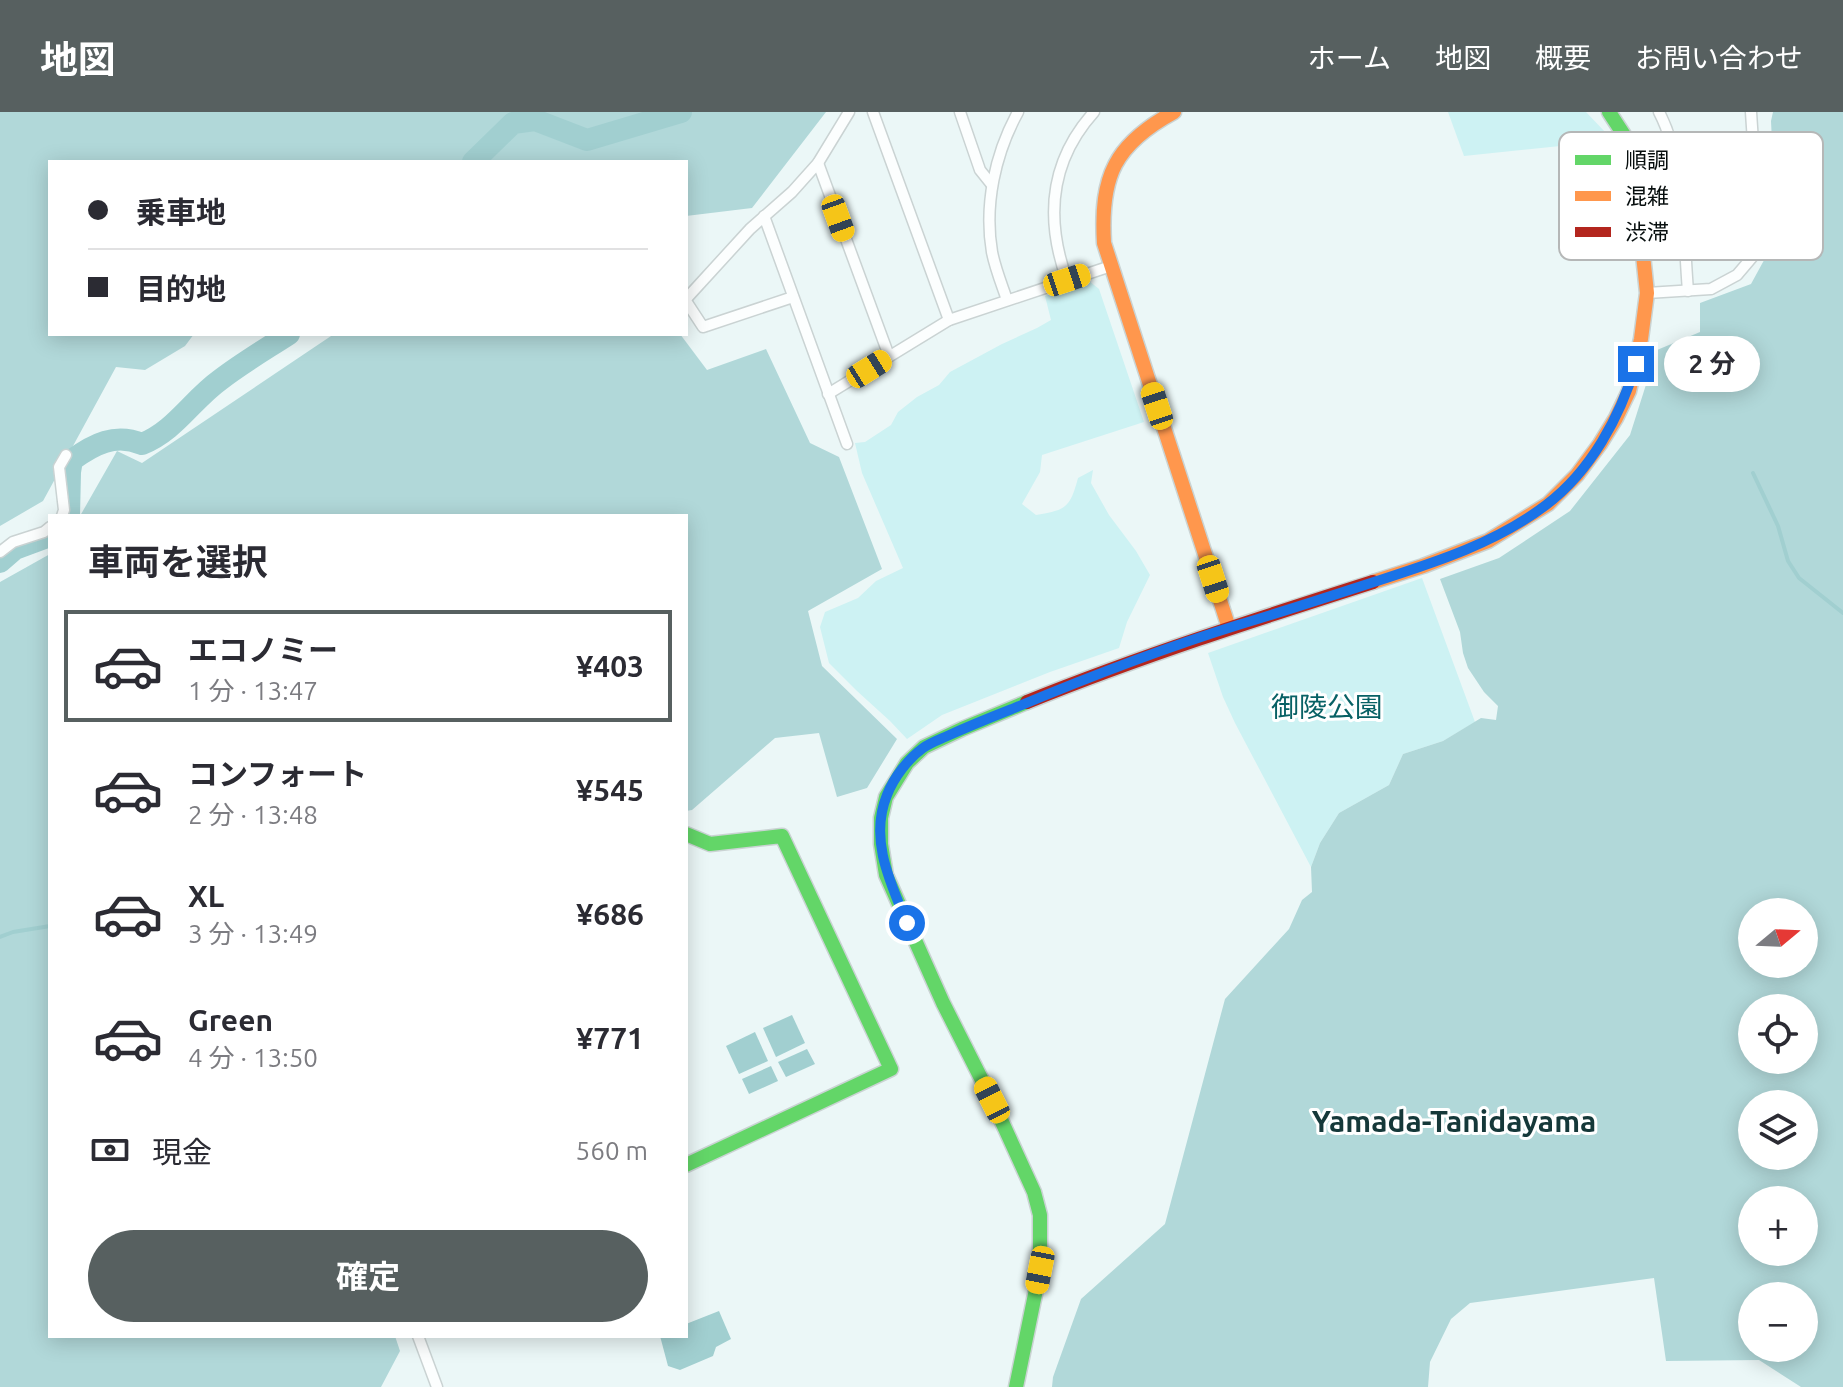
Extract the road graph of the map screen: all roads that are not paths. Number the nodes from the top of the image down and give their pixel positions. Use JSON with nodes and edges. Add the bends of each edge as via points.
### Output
{"nodes":[{"id":1,"x":849,"y":112,"type":"edge"},
{"id":2,"x":873,"y":112,"type":"edge"},
{"id":3,"x":960,"y":112,"type":"edge"},
{"id":4,"x":1018,"y":112,"type":"edge"},
{"id":5,"x":1094,"y":112,"type":"edge"},
{"id":6,"x":1174,"y":112,"type":"edge"},
{"id":7,"x":1609,"y":112,"type":"edge"},
{"id":8,"x":1659,"y":112,"type":"edge"},
{"id":9,"x":1751,"y":112,"type":"edge"},
{"id":10,"x":1622,"y":132,"type":"edge"},
{"id":11,"x":1669,"y":132,"type":"edge"},
{"id":12,"x":1752,"y":132,"type":"edge"},
{"id":13,"x":818,"y":163,"type":"junction"},
{"id":14,"x":992,"y":185,"type":"junction"},
{"id":15,"x":764,"y":216,"type":"junction"},
{"id":16,"x":1644,"y":260,"type":"edge"},
{"id":17,"x":1685,"y":260,"type":"edge"},
{"id":18,"x":1750,"y":260,"type":"edge"},
{"id":19,"x":1111,"y":266,"type":"junction"},
{"id":20,"x":1067,"y":280,"type":"junction"},
{"id":21,"x":1688,"y":291,"type":"junction"},
{"id":22,"x":1647,"y":293,"type":"junction"},
{"id":23,"x":793,"y":297,"type":"junction"},
{"id":24,"x":688,"y":298,"type":"edge"},
{"id":25,"x":1007,"y":300,"type":"junction"},
{"id":26,"x":688,"y":303,"type":"edge"},
{"id":27,"x":949,"y":320,"type":"junction"},
{"id":28,"x":889,"y":356,"type":"junction"},
{"id":29,"x":828,"y":394,"type":"junction"},
{"id":30,"x":847,"y":444,"type":"dead end"},
{"id":31,"x":66,"y":455,"type":"dead end"},
{"id":32,"x":63,"y":514,"type":"edge"},
{"id":33,"x":48,"y":529,"type":"edge"},
{"id":34,"x":0,"y":552,"type":"edge"},
{"id":35,"x":1229,"y":628,"type":"junction"},
{"id":36,"x":688,"y":835,"type":"edge"},
{"id":37,"x":688,"y":1164,"type":"edge"},
{"id":38,"x":419,"y":1338,"type":"edge"},
{"id":39,"x":435,"y":1386,"type":"edge"},
{"id":40,"x":1016,"y":1387,"type":"edge"}],
"edges":[{"from":1,"to":13,"type":"street"},
{"from":2,"to":27,"type":"street"},
{"from":3,"to":14,"type":"street","via":[[980,170]]},
{"from":4,"to":14,"type":"street"},
{"from":5,"to":20,"type":"street","via":[[1068,150],[1054,201],[1056,242]]},
{"from":6,"to":19,"type":"street","via":[[1127,145],[1107,181],[1101,221]]},
{"from":7,"to":10,"type":"street"},
{"from":8,"to":11,"type":"street"},
{"from":9,"to":12,"type":"street"},
{"from":13,"to":15,"type":"street"},
{"from":13,"to":28,"type":"street"},
{"from":14,"to":25,"type":"street","via":[[992,253]]},
{"from":15,"to":23,"type":"street"},
{"from":15,"to":24,"type":"street"},
{"from":16,"to":22,"type":"street"},
{"from":17,"to":21,"type":"street"},
{"from":18,"to":21,"type":"street","via":[[1737,275],[1711,289]]},
{"from":19,"to":20,"type":"street"},
{"from":19,"to":35,"type":"street"},
{"from":20,"to":25,"type":"street"},
{"from":21,"to":22,"type":"street"},
{"from":22,"to":35,"type":"street","via":[[1629,391],[1600,444],[1548,504],[1488,541]]},
{"from":23,"to":26,"type":"street","via":[[703,327]]},
{"from":23,"to":29,"type":"street"},
{"from":25,"to":27,"type":"street"},
{"from":27,"to":28,"type":"street"},
{"from":28,"to":29,"type":"street"},
{"from":29,"to":30,"type":"street"},
{"from":31,"to":32,"type":"street","via":[[59,467]]},
{"from":33,"to":34,"type":"street"},
{"from":35,"to":40,"type":"street","via":[[1104,671],[924,747],[886,797],[881,818],[886,875],[1034,1192],[1040,1215],[1040,1270]]},
{"from":36,"to":37,"type":"street","via":[[710,844],[782,836],[891,1069]]},
{"from":38,"to":39,"type":"street"}]}
